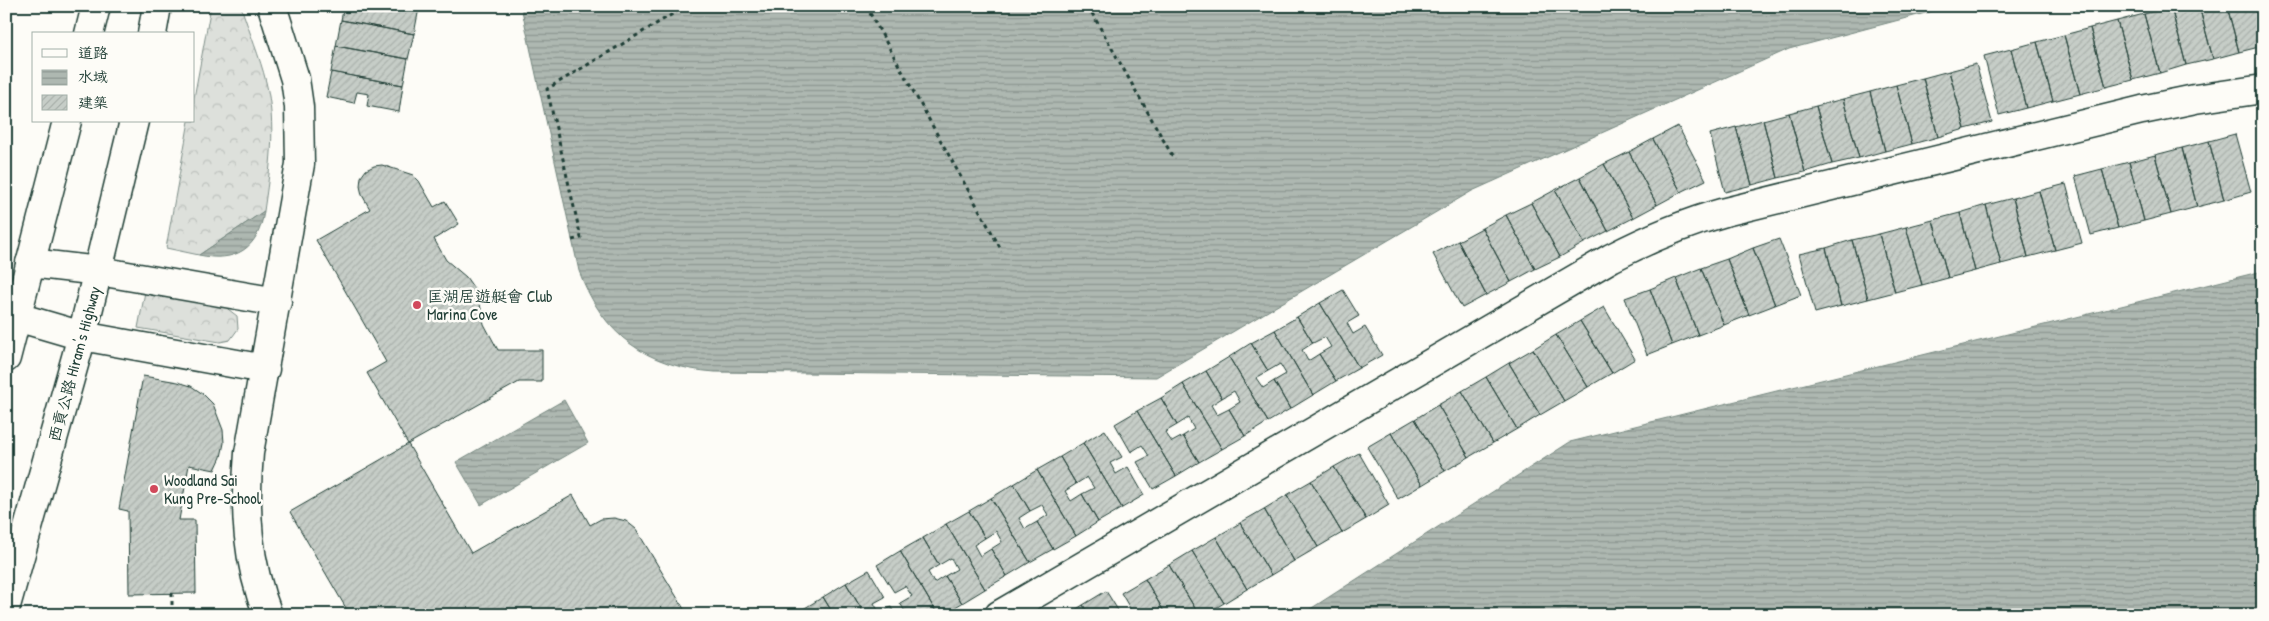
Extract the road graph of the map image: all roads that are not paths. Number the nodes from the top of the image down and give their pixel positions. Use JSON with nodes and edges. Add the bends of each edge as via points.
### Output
{"nodes":[{"id":1,"x":96,"y":6,"type":"edge"},
{"id":2,"x":157,"y":6,"type":"edge"},
{"id":3,"x":272,"y":6,"type":"edge"},
{"id":4,"x":90,"y":32,"type":"edge"},
{"id":5,"x":152,"y":32,"type":"edge"},
{"id":6,"x":2263,"y":89,"type":"edge"},
{"id":7,"x":67,"y":122,"type":"edge"},
{"id":8,"x":134,"y":122,"type":"edge"},
{"id":9,"x":30,"y":263,"type":"junction"},
{"id":10,"x":99,"y":271,"type":"junction"},
{"id":11,"x":277,"y":302,"type":"junction"},
{"id":12,"x":17,"y":317,"type":"junction"},
{"id":13,"x":82,"y":336,"type":"junction"},
{"id":14,"x":6,"y":358,"type":"edge"},
{"id":15,"x":264,"y":369,"type":"junction"},
{"id":16,"x":6,"y":606,"type":"edge"},
{"id":17,"x":268,"y":615,"type":"edge"},
{"id":18,"x":999,"y":615,"type":"edge"}],
"edges":[{"from":1,"to":4,"type":"main road"},
{"from":2,"to":5,"type":"main road"},
{"from":3,"to":11,"type":"main road","via":[[295,79],[301,136],[296,192]]},
{"from":6,"to":18,"type":"main road","via":[[2195,99],[2113,118],[1725,212],[1654,236]]},
{"from":7,"to":9,"type":"main road"},
{"from":8,"to":10,"type":"main road","name":"西貢公路 Hiram's Highway"},
{"from":9,"to":10,"type":"main road"},
{"from":9,"to":12,"type":"main road"},
{"from":10,"to":11,"type":"main road"},
{"from":10,"to":13,"type":"main road","name":"西貢公路 Hiram's Highway"},
{"from":11,"to":15,"type":"main road"},
{"from":12,"to":13,"type":"main road"},
{"from":12,"to":14,"type":"main road"},
{"from":13,"to":15,"type":"main road"},
{"from":13,"to":16,"type":"main road","name":"西貢公路 Hiram's Highway"},
{"from":15,"to":17,"type":"main road","via":[[249,453],[246,491],[253,567]]}]}
